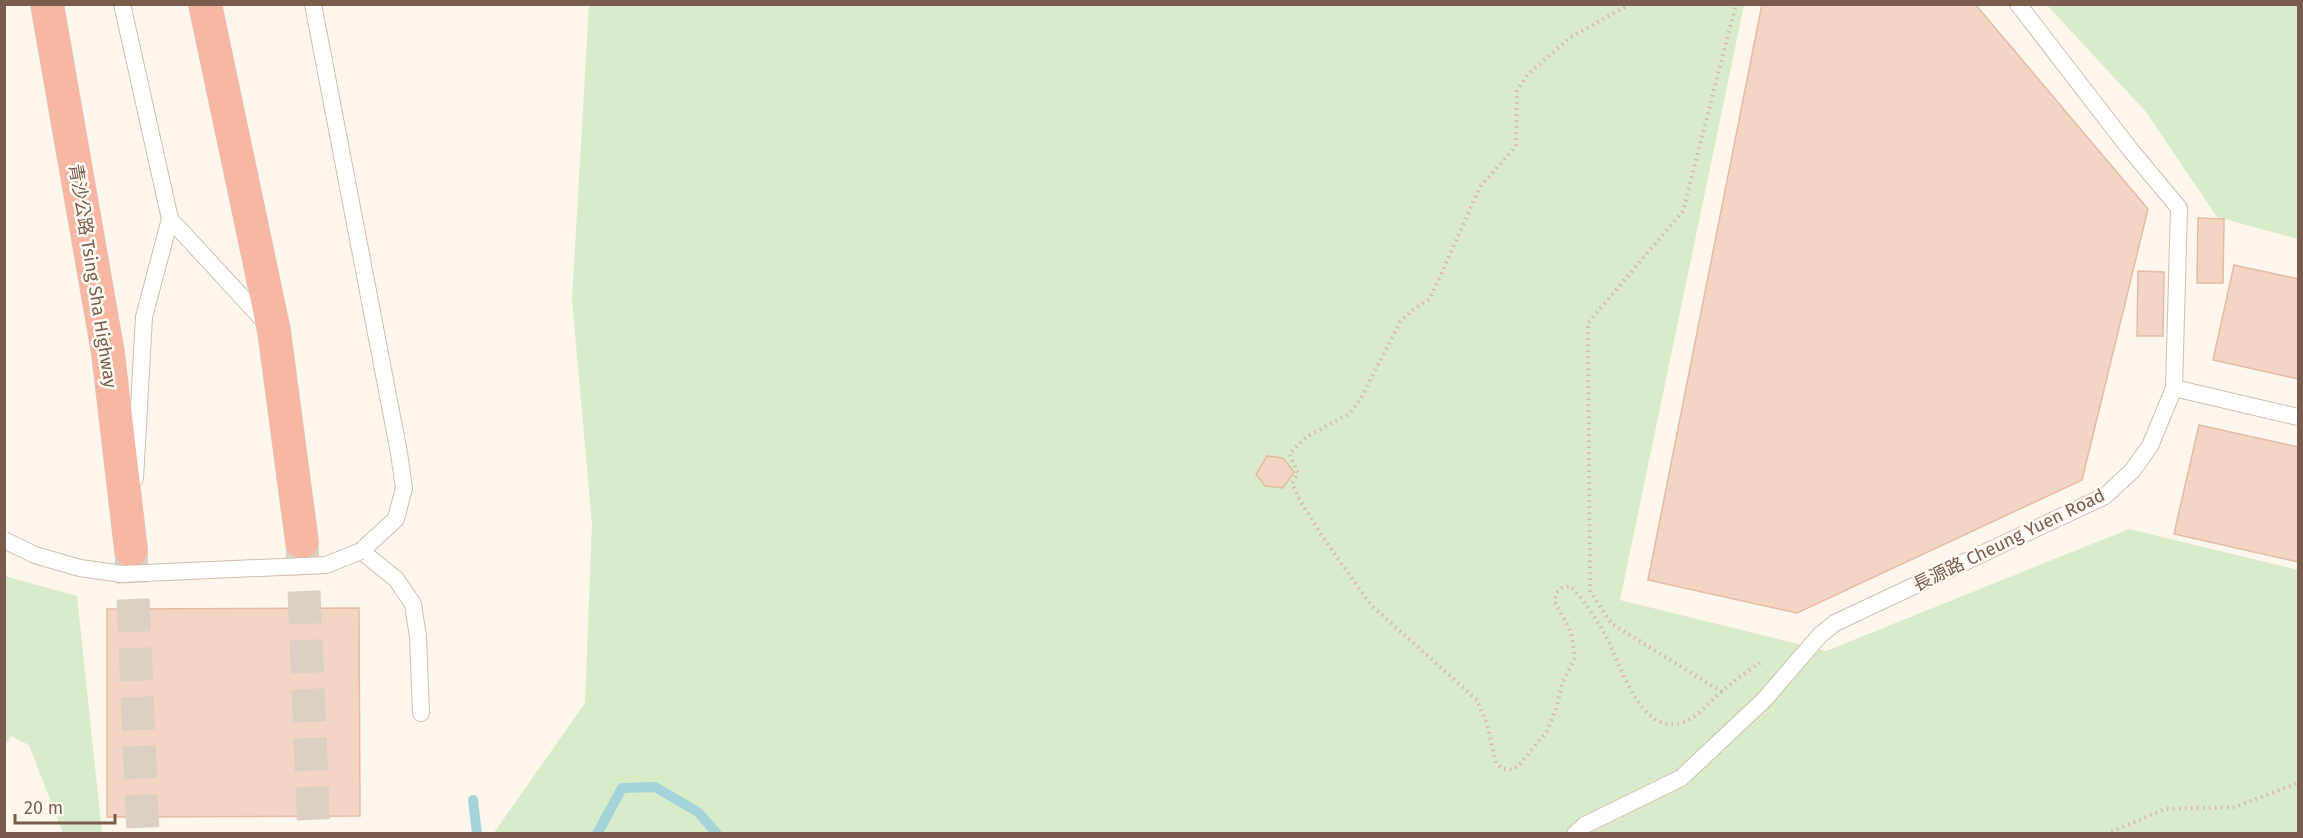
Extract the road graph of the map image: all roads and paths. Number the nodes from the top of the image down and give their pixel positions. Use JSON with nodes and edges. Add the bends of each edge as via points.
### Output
{"nodes":[{"id":1,"x":47,"y":4,"type":"edge"},
{"id":2,"x":122,"y":4,"type":"edge"},
{"id":3,"x":205,"y":4,"type":"edge"},
{"id":4,"x":314,"y":4,"type":"edge"},
{"id":5,"x":1630,"y":4,"type":"edge"},
{"id":6,"x":1736,"y":4,"type":"edge"},
{"id":7,"x":2018,"y":4,"type":"edge"},
{"id":8,"x":170,"y":219,"type":"junction"},
{"id":9,"x":274,"y":331,"type":"junction"},
{"id":10,"x":2174,"y":388,"type":"junction"},
{"id":11,"x":2298,"y":417,"type":"edge"},
{"id":12,"x":4,"y":540,"type":"edge"},
{"id":13,"x":302,"y":542,"type":"tunnel mouth"},
{"id":14,"x":131,"y":550,"type":"joint"},
{"id":15,"x":361,"y":551,"type":"junction"},
{"id":16,"x":1768,"y":657,"type":"dead end"},
{"id":17,"x":1722,"y":692,"type":"junction"},
{"id":18,"x":421,"y":713,"type":"dead end"},
{"id":19,"x":2298,"y":783,"type":"edge"},
{"id":20,"x":1575,"y":834,"type":"edge"},
{"id":21,"x":2106,"y":834,"type":"edge"}],
"edges":[{"from":1,"to":14,"type":"highway","name":"青沙公路 Tsing Sha Highway","via":[[108,353]]},
{"from":2,"to":8,"type":"lane"},
{"from":3,"to":9,"type":"highway"},
{"from":4,"to":15,"type":"lane","via":[[404,488],[396,519]]},
{"from":5,"to":17,"type":"path","via":[[1571,37],[1527,75],[1517,91],[1516,146],[1480,188],[1430,299],[1400,322],[1349,414],[1306,437],[1288,454],[1298,473],[1292,483],[1322,536],[1371,605],[1477,700],[1496,763],[1503,769],[1513,770],[1521,764],[1546,731],[1575,658],[1571,632],[1556,602],[1556,593],[1562,588],[1570,586],[1577,593],[1606,636],[1619,670],[1639,704],[1658,720],[1685,722]]},
{"from":6,"to":17,"type":"path","via":[[1683,211],[1588,323],[1590,591],[1612,624]]},
{"from":7,"to":10,"type":"lane","name":"長源路 Cheung Yuen Road","via":[[2179,208]]},
{"from":8,"to":9,"type":"lane"},
{"from":8,"to":14,"type":"lane","via":[[144,317]]},
{"from":9,"to":13,"type":"highway"},
{"from":10,"to":11,"type":"lane"},
{"from":10,"to":20,"type":"lane","name":"長源路 Cheung Yuen Road","via":[[2150,446],[2132,471],[2105,496],[1835,624],[1820,634],[1764,700],[1681,778]]},
{"from":12,"to":15,"type":"lane","bridge":true,"via":[[34,555],[122,574],[326,565]]},
{"from":15,"to":18,"type":"lane","via":[[396,579],[413,604]]},
{"from":16,"to":17,"type":"path"},
{"from":19,"to":21,"type":"path","via":[[2235,807],[2165,809]]}]}
